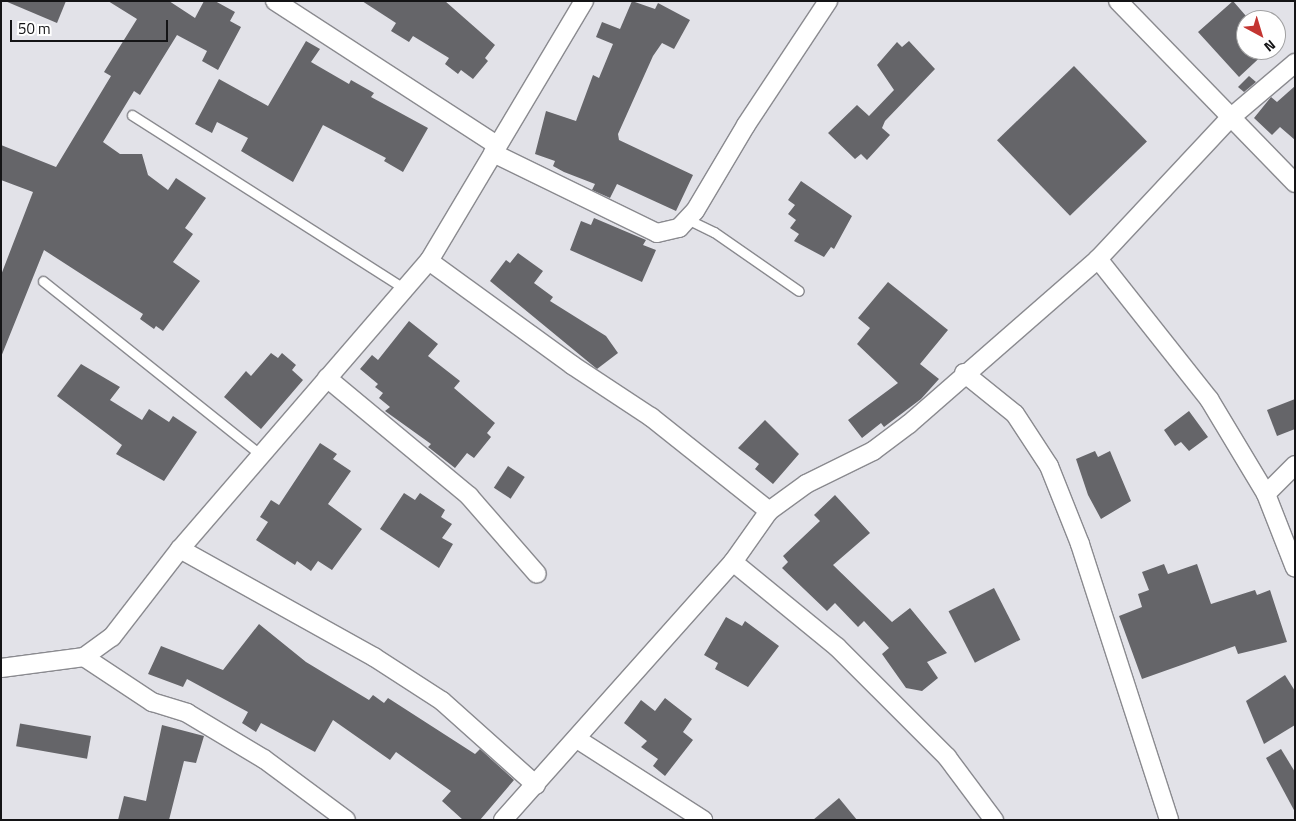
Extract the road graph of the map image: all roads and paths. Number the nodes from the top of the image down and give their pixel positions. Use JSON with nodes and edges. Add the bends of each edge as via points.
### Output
{"nodes":[{"id":1,"x":275,"y":1,"type":"edge"},
{"id":2,"x":828,"y":1,"type":"edge"},
{"id":3,"x":1118,"y":1,"type":"edge"},
{"id":4,"x":577,"y":4,"type":"edge"},
{"id":5,"x":1295,"y":64,"type":"edge"},
{"id":6,"x":132,"y":115,"type":"dead end"},
{"id":7,"x":1229,"y":119,"type":"junction"},
{"id":8,"x":495,"y":149,"type":"junction"},
{"id":9,"x":1295,"y":183,"type":"edge"},
{"id":10,"x":687,"y":219,"type":"junction"},
{"id":11,"x":1098,"y":259,"type":"junction"},
{"id":12,"x":429,"y":261,"type":"junction"},
{"id":13,"x":43,"y":281,"type":"dead end"},
{"id":14,"x":404,"y":288,"type":"junction"},
{"id":15,"x":799,"y":292,"type":"dead end"},
{"id":16,"x":964,"y":373,"type":"junction"},
{"id":17,"x":327,"y":378,"type":"junction"},
{"id":18,"x":262,"y":456,"type":"junction"},
{"id":19,"x":1295,"y":465,"type":"edge"},
{"id":20,"x":1266,"y":494,"type":"junction"},
{"id":21,"x":769,"y":511,"type":"junction"},
{"id":22,"x":180,"y":549,"type":"junction"},
{"id":23,"x":733,"y":562,"type":"junction"},
{"id":24,"x":1295,"y":568,"type":"edge"},
{"id":25,"x":537,"y":574,"type":"dead end"},
{"id":26,"x":84,"y":657,"type":"junction"},
{"id":27,"x":1,"y":668,"type":"edge"},
{"id":28,"x":577,"y":739,"type":"junction"},
{"id":29,"x":536,"y":784,"type":"junction"},
{"id":30,"x":346,"y":820,"type":"edge"},
{"id":31,"x":503,"y":820,"type":"edge"},
{"id":32,"x":703,"y":820,"type":"edge"},
{"id":33,"x":994,"y":820,"type":"edge"},
{"id":34,"x":1169,"y":820,"type":"edge"}],
"edges":[{"from":1,"to":8,"type":"street"},
{"from":2,"to":10,"type":"street"},
{"from":3,"to":7,"type":"street"},
{"from":4,"to":8,"type":"street"},
{"from":5,"to":7,"type":"street"},
{"from":6,"to":14,"type":"lane"},
{"from":7,"to":9,"type":"street"},
{"from":7,"to":11,"type":"street"},
{"from":8,"to":10,"type":"street","via":[[658,233],[679,228]]},
{"from":8,"to":12,"type":"street"},
{"from":10,"to":15,"type":"lane","via":[[714,232]]},
{"from":11,"to":16,"type":"street"},
{"from":11,"to":20,"type":"street","via":[[1208,399]]},
{"from":12,"to":14,"type":"street"},
{"from":12,"to":21,"type":"street","via":[[572,365],[651,417]]},
{"from":13,"to":18,"type":"lane"},
{"from":14,"to":17,"type":"street"},
{"from":16,"to":21,"type":"street","via":[[909,424],[872,451],[806,484]]},
{"from":16,"to":34,"type":"street","via":[[1015,414],[1049,466],[1080,544]]},
{"from":17,"to":18,"type":"street"},
{"from":17,"to":25,"type":"street","via":[[469,496],[501,538]]},
{"from":18,"to":22,"type":"street"},
{"from":19,"to":20,"type":"street"},
{"from":20,"to":24,"type":"street"},
{"from":21,"to":23,"type":"street"},
{"from":22,"to":26,"type":"street","via":[[112,636]]},
{"from":22,"to":29,"type":"street","via":[[374,657],[442,701]]},
{"from":23,"to":28,"type":"street"},
{"from":23,"to":33,"type":"street","via":[[843,654],[946,757]]},
{"from":26,"to":27,"type":"street"},
{"from":26,"to":30,"type":"street","via":[[152,702],[187,713],[264,760]]},
{"from":28,"to":29,"type":"street"},
{"from":28,"to":32,"type":"street"},
{"from":29,"to":31,"type":"street"}]}
